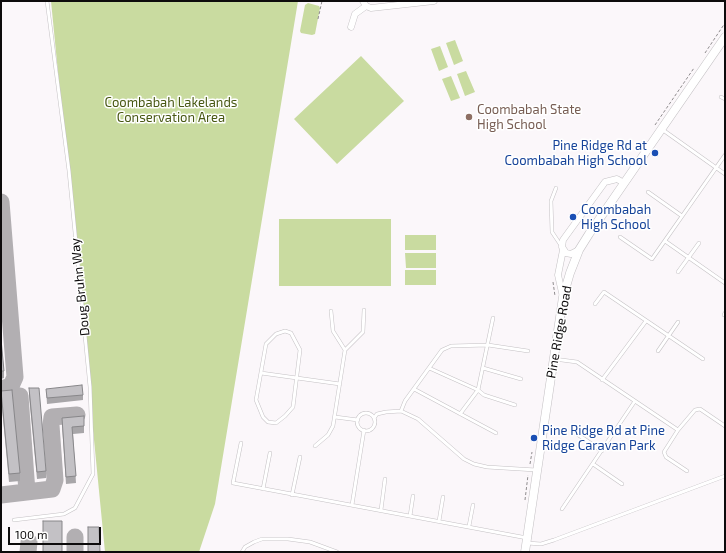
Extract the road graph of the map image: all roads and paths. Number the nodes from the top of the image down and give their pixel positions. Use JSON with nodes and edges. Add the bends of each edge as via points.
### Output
{"nodes":[{"id":1,"x":47,"y":1,"type":"edge"},
{"id":2,"x":322,"y":1,"type":"edge"},
{"id":3,"x":434,"y":1,"type":"edge"},
{"id":4,"x":365,"y":4,"type":"edge"},
{"id":5,"x":318,"y":20,"type":"dead end"},
{"id":6,"x":351,"y":27,"type":"dead end"},
{"id":7,"x":725,"y":37,"type":"edge"},
{"id":8,"x":721,"y":97,"type":"dead end"},
{"id":9,"x":725,"y":99,"type":"edge"},
{"id":10,"x":661,"y":129,"type":"junction"},
{"id":11,"x":725,"y":155,"type":"edge"},
{"id":12,"x":716,"y":168,"type":"junction"},
{"id":13,"x":725,"y":174,"type":"edge"},
{"id":14,"x":624,"y":183,"type":"junction"},
{"id":15,"x":556,"y":188,"type":"dead end"},
{"id":16,"x":648,"y":192,"type":"dead end"},
{"id":17,"x":682,"y":216,"type":"junction"},
{"id":18,"x":620,"y":237,"type":"dead end"},
{"id":19,"x":665,"y":241,"type":"junction"},
{"id":20,"x":699,"y":243,"type":"dead end"},
{"id":21,"x":562,"y":249,"type":"junction"},
{"id":22,"x":579,"y":250,"type":"junction"},
{"id":23,"x":688,"y":257,"type":"junction"},
{"id":24,"x":678,"y":272,"type":"dead end"},
{"id":25,"x":725,"y":283,"type":"edge"},
{"id":26,"x":563,"y":297,"type":"junction"},
{"id":27,"x":595,"y":304,"type":"dead end"},
{"id":28,"x":364,"y":310,"type":"dead end"},
{"id":29,"x":331,"y":311,"type":"dead end"},
{"id":30,"x":493,"y":318,"type":"dead end"},
{"id":31,"x":646,"y":320,"type":"junction"},
{"id":32,"x":678,"y":322,"type":"dead end"},
{"id":33,"x":668,"y":336,"type":"junction"},
{"id":34,"x":488,"y":345,"type":"junction"},
{"id":35,"x":345,"y":350,"type":"junction"},
{"id":36,"x":528,"y":351,"type":"dead end"},
{"id":37,"x":658,"y":351,"type":"dead end"},
{"id":38,"x":554,"y":359,"type":"junction"},
{"id":39,"x":703,"y":359,"type":"dead end"},
{"id":40,"x":429,"y":368,"type":"junction"},
{"id":41,"x":483,"y":368,"type":"junction"},
{"id":42,"x":260,"y":373,"type":"junction"},
{"id":43,"x":296,"y":378,"type":"junction"},
{"id":44,"x":521,"y":379,"type":"dead end"},
{"id":45,"x":602,"y":380,"type":"junction"},
{"id":46,"x":340,"y":384,"type":"junction"},
{"id":47,"x":414,"y":389,"type":"junction"},
{"id":48,"x":478,"y":390,"type":"junction"},
{"id":49,"x":635,"y":402,"type":"junction"},
{"id":50,"x":515,"y":405,"type":"dead end"},
{"id":51,"x":401,"y":411,"type":"junction"},
{"id":52,"x":460,"y":414,"type":"junction"},
{"id":53,"x":335,"y":417,"type":"junction"},
{"id":54,"x":374,"y":418,"type":"junction"},
{"id":55,"x":358,"y":420,"type":"junction"},
{"id":56,"x":725,"y":426,"type":"edge"},
{"id":57,"x":364,"y":430,"type":"junction"},
{"id":58,"x":678,"y":430,"type":"junction"},
{"id":59,"x":496,"y":433,"type":"dead end"},
{"id":60,"x":576,"y":434,"type":"dead end"},
{"id":61,"x":241,"y":442,"type":"dead end"},
{"id":62,"x":315,"y":446,"type":"dead end"},
{"id":63,"x":602,"y":451,"type":"junction"},
{"id":64,"x":270,"y":453,"type":"dead end"},
{"id":65,"x":300,"y":457,"type":"dead end"},
{"id":66,"x":593,"y":464,"type":"junction"},
{"id":67,"x":537,"y":470,"type":"junction"},
{"id":68,"x":687,"y":471,"type":"dead end"},
{"id":69,"x":725,"y":476,"type":"edge"},
{"id":70,"x":385,"y":479,"type":"dead end"},
{"id":71,"x":622,"y":484,"type":"dead end"},
{"id":72,"x":263,"y":489,"type":"junction"},
{"id":73,"x":292,"y":495,"type":"junction"},
{"id":74,"x":413,"y":496,"type":"dead end"},
{"id":75,"x":443,"y":497,"type":"dead end"},
{"id":76,"x":352,"y":505,"type":"junction"},
{"id":77,"x":473,"y":505,"type":"dead end"},
{"id":78,"x":562,"y":509,"type":"dead end"},
{"id":79,"x":382,"y":510,"type":"junction"},
{"id":80,"x":410,"y":516,"type":"junction"},
{"id":81,"x":14,"y":520,"type":"dead end"},
{"id":82,"x":439,"y":521,"type":"junction"},
{"id":83,"x":469,"y":526,"type":"junction"},
{"id":84,"x":527,"y":540,"type":"junction"},
{"id":85,"x":242,"y":552,"type":"edge"},
{"id":86,"x":337,"y":552,"type":"edge"},
{"id":87,"x":525,"y":552,"type":"edge"}],
"edges":[{"from":1,"to":81,"type":"lane","name":"Doug Bruhn Way","via":[[68,171],[90,387],[93,474],[75,508],[64,514]]},
{"from":2,"to":5,"type":"path"},
{"from":3,"to":4,"type":"street","via":[[371,8]]},
{"from":4,"to":6,"type":"street","via":[[355,14]]},
{"from":7,"to":10,"type":"street","name":"Pine Ridge Road"},
{"from":8,"to":9,"type":"lane"},
{"from":10,"to":12,"type":"lane"},
{"from":10,"to":14,"type":"street","name":"Pine Ridge Road"},
{"from":11,"to":12,"type":"lane"},
{"from":12,"to":13,"type":"lane"},
{"from":12,"to":17,"type":"lane"},
{"from":14,"to":21,"type":"street","via":[[612,179],[605,182],[563,240]]},
{"from":14,"to":22,"type":"street","name":"Pine Ridge Road"},
{"from":15,"to":21,"type":"lane","via":[[551,201],[552,232]]},
{"from":16,"to":17,"type":"lane"},
{"from":17,"to":19,"type":"lane"},
{"from":18,"to":19,"type":"lane","via":[[652,259]]},
{"from":19,"to":23,"type":"lane"},
{"from":20,"to":23,"type":"lane"},
{"from":21,"to":22,"type":"street","via":[[571,254]]},
{"from":21,"to":26,"type":"street","via":[[558,275]]},
{"from":22,"to":26,"type":"street","name":"Pine Ridge Road"},
{"from":23,"to":24,"type":"lane"},
{"from":23,"to":25,"type":"lane"},
{"from":26,"to":38,"type":"street","name":"Pine Ridge Road"},
{"from":27,"to":31,"type":"lane","via":[[604,292]]},
{"from":28,"to":35,"type":"lane","via":[[363,332]]},
{"from":29,"to":35,"type":"lane","via":[[333,331]]},
{"from":30,"to":34,"type":"lane"},
{"from":31,"to":33,"type":"lane"},
{"from":31,"to":45,"type":"lane"},
{"from":32,"to":33,"type":"lane"},
{"from":33,"to":37,"type":"lane"},
{"from":33,"to":39,"type":"lane"},
{"from":34,"to":36,"type":"lane"},
{"from":34,"to":40,"type":"lane","via":[[451,346],[442,350]]},
{"from":34,"to":41,"type":"lane"},
{"from":35,"to":46,"type":"lane"},
{"from":38,"to":45,"type":"lane","via":[[577,362]]},
{"from":38,"to":67,"type":"street","name":"Pine Ridge Road"},
{"from":40,"to":47,"type":"lane"},
{"from":40,"to":48,"type":"lane"},
{"from":41,"to":44,"type":"lane"},
{"from":41,"to":48,"type":"lane"},
{"from":42,"to":43,"type":"lane"},
{"from":42,"to":43,"type":"lane","via":[[266,344],[276,334],[285,331],[291,333],[300,350]]},
{"from":42,"to":43,"type":"lane","via":[[256,400],[268,422],[276,423],[293,407]]},
{"from":43,"to":46,"type":"lane"},
{"from":45,"to":49,"type":"lane"},
{"from":46,"to":53,"type":"lane"},
{"from":47,"to":51,"type":"lane"},
{"from":47,"to":52,"type":"lane"},
{"from":48,"to":50,"type":"lane","via":[[484,395]]},
{"from":48,"to":52,"type":"lane"},
{"from":49,"to":58,"type":"lane"},
{"from":49,"to":63,"type":"lane"},
{"from":51,"to":54,"type":"lane","via":[[378,414]]},
{"from":51,"to":67,"type":"lane","via":[[418,419],[464,459],[474,464]]},
{"from":52,"to":59,"type":"lane"},
{"from":53,"to":55,"type":"lane"},
{"from":53,"to":62,"type":"lane","via":[[328,435]]},
{"from":54,"to":55,"type":"lane","via":[[367,413],[360,415]]},
{"from":54,"to":57,"type":"lane","via":[[374,426]]},
{"from":55,"to":57,"type":"lane","via":[[359,426]]},
{"from":56,"to":58,"type":"lane","via":[[700,409],[694,410]]},
{"from":57,"to":76,"type":"lane"},
{"from":58,"to":68,"type":"lane","via":[[664,452],[666,457]]},
{"from":60,"to":63,"type":"lane"},
{"from":61,"to":72,"type":"lane","via":[[234,483]]},
{"from":63,"to":66,"type":"lane"},
{"from":64,"to":72,"type":"lane"},
{"from":65,"to":73,"type":"lane"},
{"from":66,"to":71,"type":"lane"},
{"from":66,"to":78,"type":"lane"},
{"from":67,"to":84,"type":"street","name":"Pine Ridge Road"},
{"from":69,"to":84,"type":"lane","via":[[554,540],[541,544]]},
{"from":70,"to":79,"type":"lane"},
{"from":72,"to":73,"type":"lane"},
{"from":73,"to":76,"type":"lane"},
{"from":74,"to":80,"type":"lane"},
{"from":75,"to":82,"type":"lane"},
{"from":76,"to":79,"type":"lane"},
{"from":77,"to":83,"type":"lane"},
{"from":79,"to":80,"type":"lane"},
{"from":80,"to":82,"type":"lane"},
{"from":82,"to":83,"type":"lane"},
{"from":83,"to":84,"type":"lane"},
{"from":84,"to":87,"type":"street","name":"Pine Ridge Road"},
{"from":85,"to":86,"type":"lane","via":[[262,539],[310,542]]}]}
